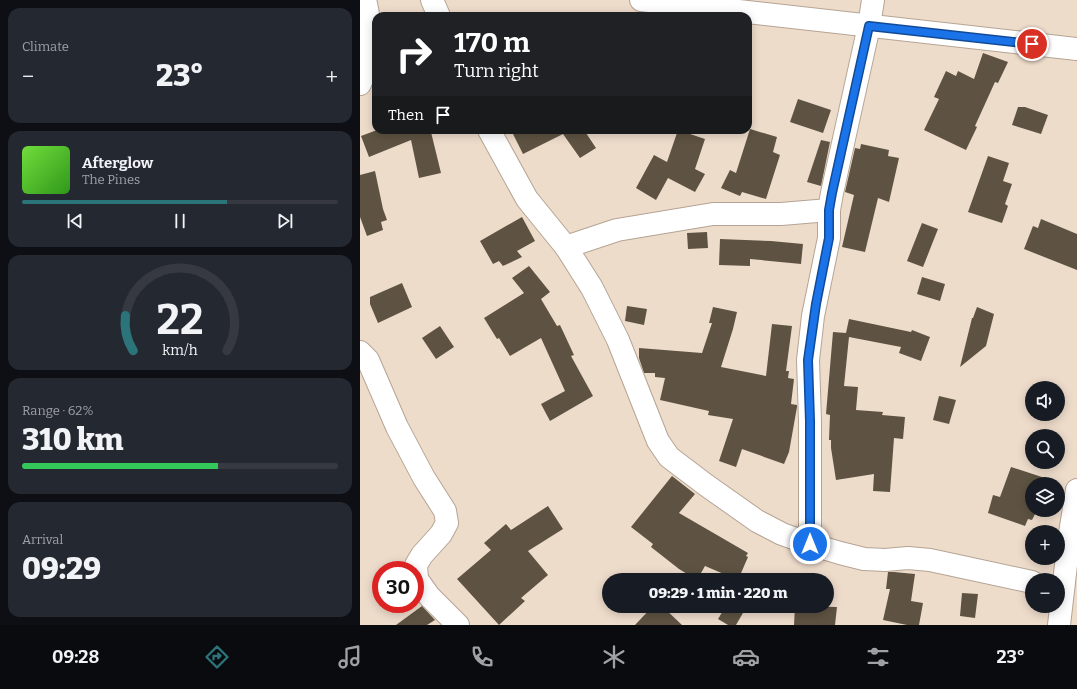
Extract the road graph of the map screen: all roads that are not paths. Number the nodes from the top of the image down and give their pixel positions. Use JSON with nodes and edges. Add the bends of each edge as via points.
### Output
{"nodes":[{"id":1,"x":365,"y":0,"type":"edge"},
{"id":2,"x":432,"y":0,"type":"edge"},
{"id":3,"x":642,"y":0,"type":"edge"},
{"id":4,"x":873,"y":0,"type":"edge"},
{"id":5,"x":437,"y":12,"type":"edge"},
{"id":6,"x":747,"y":12,"type":"edge"},
{"id":7,"x":752,"y":13,"type":"edge"},
{"id":8,"x":869,"y":26,"type":"junction"},
{"id":9,"x":1077,"y":49,"type":"edge"},
{"id":10,"x":360,"y":84,"type":"edge"},
{"id":11,"x":491,"y":134,"type":"edge"},
{"id":12,"x":829,"y":210,"type":"junction"},
{"id":13,"x":566,"y":247,"type":"junction"},
{"id":14,"x":360,"y":352,"type":"edge"},
{"id":15,"x":1077,"y":490,"type":"edge"},
{"id":16,"x":810,"y":544,"type":"junction"},
{"id":17,"x":1063,"y":573,"type":"edge"},
{"id":18,"x":1025,"y":580,"type":"edge"},
{"id":19,"x":1059,"y":613,"type":"edge"},
{"id":20,"x":458,"y":625,"type":"edge"},
{"id":21,"x":1059,"y":625,"type":"edge"}],
"edges":[{"from":1,"to":10,"type":"street","via":[[370,44],[365,74]]},
{"from":2,"to":5,"type":"street"},
{"from":3,"to":6,"type":"street"},
{"from":4,"to":8,"type":"street"},
{"from":7,"to":8,"type":"street"},
{"from":8,"to":9,"type":"street"},
{"from":8,"to":12,"type":"street"},
{"from":11,"to":13,"type":"street","via":[[527,199]]},
{"from":12,"to":13,"type":"street","via":[[781,214],[713,214],[617,230]]},
{"from":12,"to":16,"type":"street","via":[[829,238],[808,360]]},
{"from":13,"to":16,"type":"street","via":[[592,288],[618,340],[658,441],[669,456],[757,521]]},
{"from":14,"to":20,"type":"street","via":[[368,360],[397,427],[445,511],[447,524],[416,565],[417,579],[429,596]]},
{"from":15,"to":17,"type":"street"},
{"from":16,"to":18,"type":"street","via":[[864,559],[930,560]]},
{"from":19,"to":21,"type":"street"}]}
